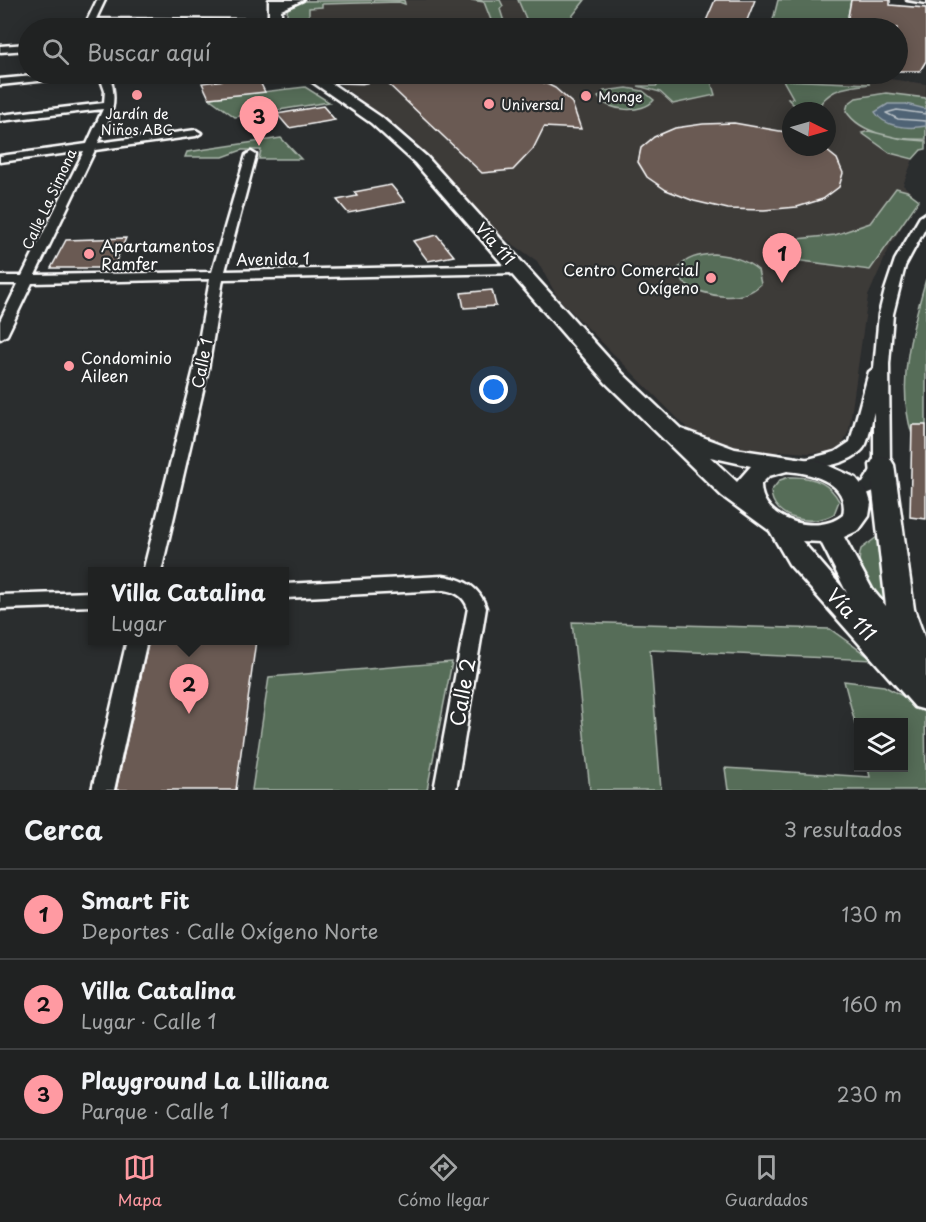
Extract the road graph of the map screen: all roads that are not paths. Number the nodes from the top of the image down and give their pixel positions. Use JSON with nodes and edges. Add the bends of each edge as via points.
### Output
{"nodes":[{"id":1,"x":101,"y":0,"type":"edge"},
{"id":2,"x":297,"y":0,"type":"edge"},
{"id":3,"x":911,"y":0,"type":"edge"},
{"id":4,"x":926,"y":1,"type":"edge"},
{"id":5,"x":275,"y":4,"type":"edge"},
{"id":6,"x":94,"y":18,"type":"edge"},
{"id":7,"x":18,"y":48,"type":"edge"},
{"id":8,"x":0,"y":49,"type":"edge"},
{"id":9,"x":18,"y":80,"type":"edge"},
{"id":10,"x":0,"y":82,"type":"edge"},
{"id":11,"x":108,"y":84,"type":"edge"},
{"id":12,"x":323,"y":84,"type":"edge"},
{"id":13,"x":355,"y":84,"type":"edge"},
{"id":14,"x":110,"y":105,"type":"junction"},
{"id":15,"x":356,"y":106,"type":"junction"},
{"id":16,"x":0,"y":118,"type":"edge"},
{"id":17,"x":196,"y":133,"type":"dead end"},
{"id":18,"x":93,"y":142,"type":"junction"},
{"id":19,"x":0,"y":154,"type":"edge"},
{"id":20,"x":251,"y":155,"type":"dead end"},
{"id":21,"x":0,"y":159,"type":"edge"},
{"id":22,"x":926,"y":217,"type":"edge"},
{"id":23,"x":519,"y":269,"type":"junction"},
{"id":24,"x":217,"y":276,"type":"junction"},
{"id":25,"x":28,"y":279,"type":"junction"},
{"id":26,"x":0,"y":280,"type":"edge"},
{"id":27,"x":0,"y":335,"type":"edge"},
{"id":28,"x":882,"y":349,"type":"junction"},
{"id":29,"x":668,"y":430,"type":"junction"},
{"id":30,"x":796,"y":464,"type":"junction"},
{"id":31,"x":882,"y":465,"type":"junction"},
{"id":32,"x":853,"y":492,"type":"junction"},
{"id":33,"x":750,"y":503,"type":"junction"},
{"id":34,"x":782,"y":528,"type":"junction"},
{"id":35,"x":829,"y":533,"type":"junction"},
{"id":36,"x":153,"y":567,"type":"edge"},
{"id":37,"x":289,"y":591,"type":"edge"},
{"id":38,"x":88,"y":599,"type":"edge"},
{"id":39,"x":0,"y":602,"type":"edge"},
{"id":40,"x":136,"y":645,"type":"edge"},
{"id":41,"x":923,"y":673,"type":"edge"},
{"id":42,"x":926,"y":698,"type":"edge"},
{"id":43,"x":103,"y":790,"type":"edge"},
{"id":44,"x":445,"y":790,"type":"edge"}],
"edges":[{"from":1,"to":6,"type":"street"},
{"from":2,"to":5,"type":"main road"},
{"from":3,"to":4,"type":"street"},
{"from":7,"to":8,"type":"street"},
{"from":9,"to":10,"type":"street"},
{"from":11,"to":14,"type":"street"},
{"from":12,"to":15,"type":"main road","name":"Vía 111"},
{"from":13,"to":15,"type":"main road","via":[[351,88]]},
{"from":14,"to":16,"type":"street"},
{"from":14,"to":18,"type":"street","name":"Calle La Simona"},
{"from":15,"to":23,"type":"main road","name":"Vía 111","via":[[421,160]]},
{"from":17,"to":18,"type":"street"},
{"from":18,"to":19,"type":"street"},
{"from":18,"to":21,"type":"street"},
{"from":18,"to":25,"type":"street","name":"Calle La Simona"},
{"from":20,"to":24,"type":"street","name":"Calle 1"},
{"from":22,"to":28,"type":"street","via":[[892,287]]},
{"from":23,"to":24,"type":"street","name":"Avenida 1"},
{"from":23,"to":29,"type":"main road","name":"Vía 111","via":[[614,378]]},
{"from":24,"to":25,"type":"street","name":"Avenida 1"},
{"from":24,"to":36,"type":"street","name":"Calle 1","via":[[201,369]]},
{"from":25,"to":26,"type":"street","name":"Avenida 1"},
{"from":25,"to":27,"type":"street","name":"Calle La Simona"},
{"from":28,"to":30,"type":"street","via":[[858,443],[837,458]]},
{"from":28,"to":31,"type":"street"},
{"from":29,"to":30,"type":"main road","name":"Vía 111","via":[[731,456]]},
{"from":29,"to":33,"type":"main road","name":"Vía 111"},
{"from":30,"to":32,"type":"main road","via":[[839,478]]},
{"from":30,"to":33,"type":"main road","via":[[757,471],[749,480]]},
{"from":31,"to":32,"type":"street","via":[[876,482],[864,492]]},
{"from":31,"to":41,"type":"main road","via":[[900,609]]},
{"from":32,"to":35,"type":"main road","via":[[858,503],[852,522]]},
{"from":33,"to":34,"type":"main road","via":[[759,515]]},
{"from":34,"to":35,"type":"main road","via":[[798,533]]},
{"from":34,"to":42,"type":"main road","name":"Vía 111","via":[[798,556]]},
{"from":35,"to":41,"type":"main road","name":"Vía 111","via":[[886,631]]},
{"from":37,"to":44,"type":"street","name":"Calle 2","via":[[443,583],[459,586],[472,595],[477,608]]},
{"from":38,"to":39,"type":"street"},
{"from":40,"to":43,"type":"street"}]}
